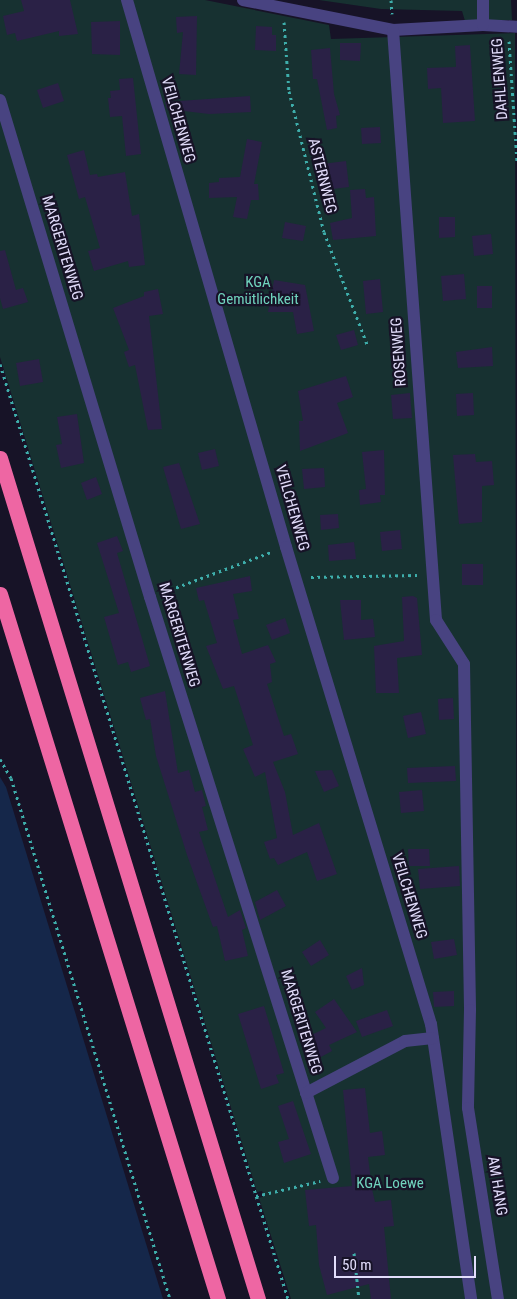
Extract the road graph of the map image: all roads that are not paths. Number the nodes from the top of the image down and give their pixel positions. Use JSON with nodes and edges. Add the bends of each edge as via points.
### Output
{"nodes":[{"id":1,"x":127,"y":0,"type":"edge"},
{"id":2,"x":243,"y":0,"type":"edge"},
{"id":3,"x":483,"y":0,"type":"edge"},
{"id":4,"x":483,"y":24,"type":"junction"},
{"id":5,"x":513,"y":26,"type":"edge"},
{"id":6,"x":393,"y":30,"type":"junction"},
{"id":7,"x":0,"y":100,"type":"edge"},
{"id":8,"x":0,"y":458,"type":"edge"},
{"id":9,"x":0,"y":594,"type":"edge"},
{"id":10,"x":464,"y":664,"type":"joint"},
{"id":11,"x":433,"y":1038,"type":"junction"},
{"id":12,"x":306,"y":1093,"type":"junction"},
{"id":13,"x":333,"y":1178,"type":"road end"},
{"id":14,"x":218,"y":1299,"type":"edge"},
{"id":15,"x":258,"y":1299,"type":"edge"},
{"id":16,"x":471,"y":1299,"type":"edge"},
{"id":17,"x":498,"y":1299,"type":"edge"}],
"edges":[{"from":1,"to":11,"type":"street","name":"VEILCHENWEG"},
{"from":2,"to":6,"type":"street"},
{"from":3,"to":4,"type":"street"},
{"from":4,"to":5,"type":"street"},
{"from":4,"to":6,"type":"street"},
{"from":6,"to":10,"type":"street","name":"ROSENWEG","via":[[436,620]]},
{"from":7,"to":12,"type":"street","name":"MARGERITENWEG","via":[[150,597]]},
{"from":8,"to":15,"type":"highway"},
{"from":9,"to":14,"type":"highway"},
{"from":10,"to":17,"type":"street","name":"AM HANG","via":[[470,1010],[468,1108]]},
{"from":11,"to":12,"type":"street","via":[[405,1041]]},
{"from":11,"to":16,"type":"street","name":"VEILCHENWEG"},
{"from":12,"to":13,"type":"street","name":"MARGERITENWEG"}]}
